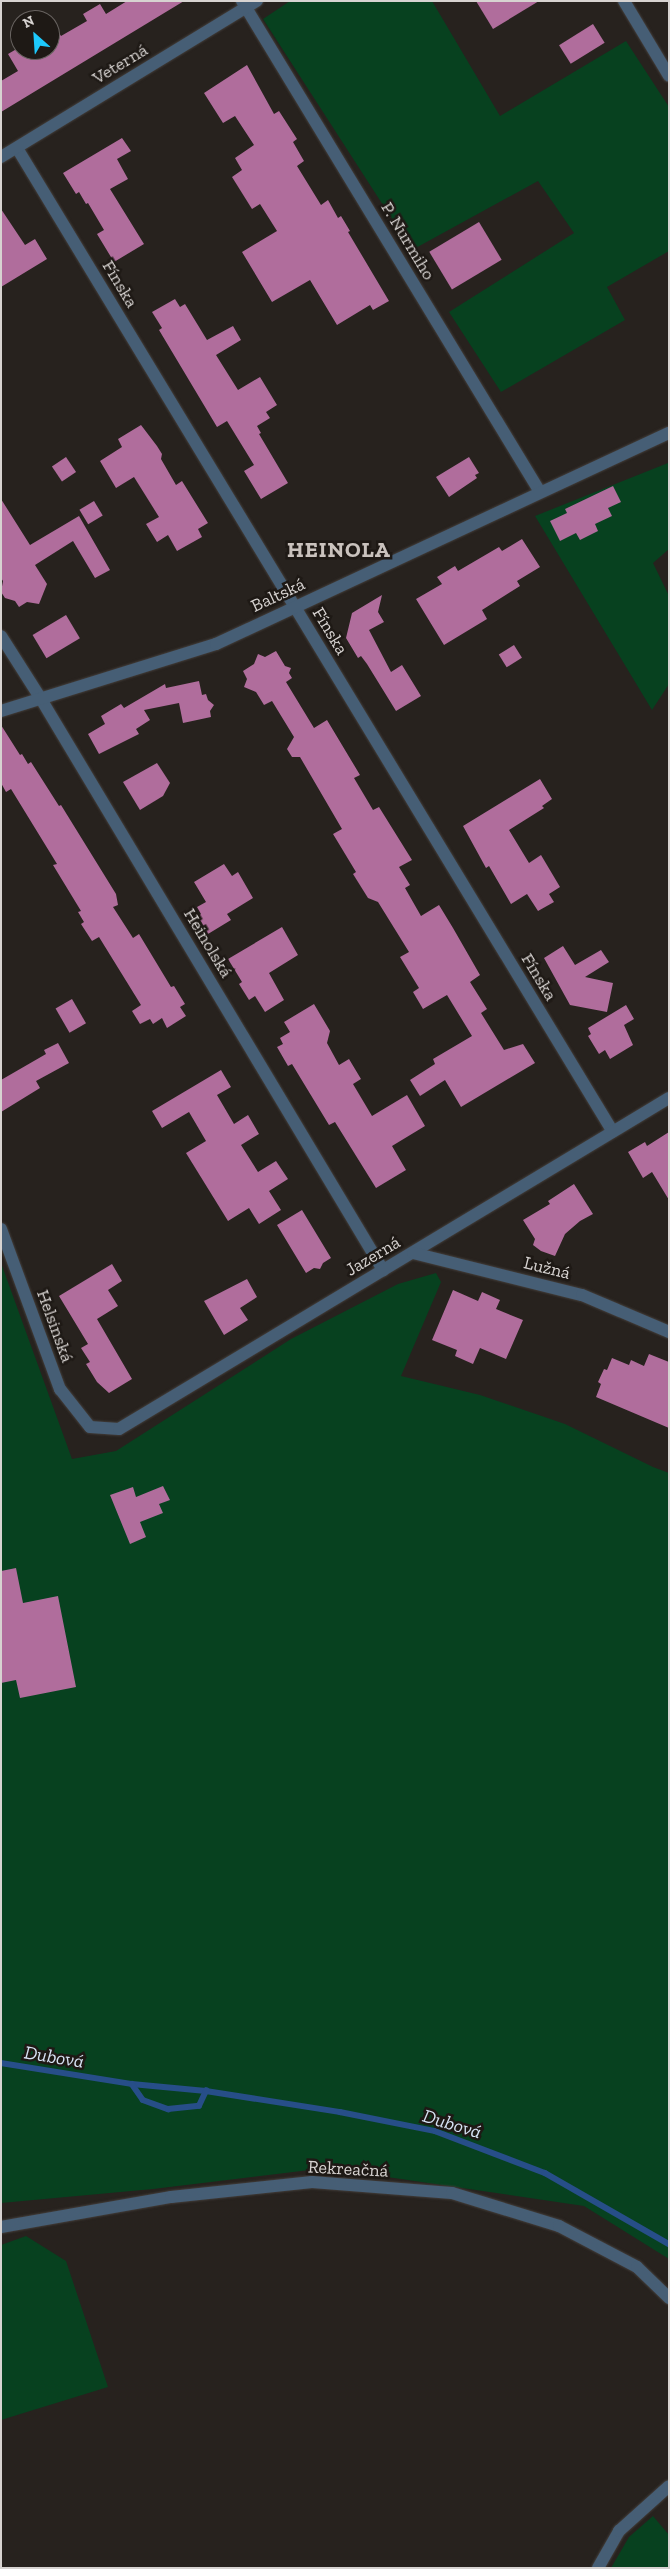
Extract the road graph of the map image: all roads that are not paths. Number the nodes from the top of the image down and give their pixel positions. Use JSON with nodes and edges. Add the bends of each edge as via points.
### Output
{"nodes":[{"id":1,"x":624,"y":1,"type":"edge"},
{"id":2,"x":248,"y":4,"type":"edge"},
{"id":3,"x":669,"y":76,"type":"edge"},
{"id":4,"x":17,"y":148,"type":"junction"},
{"id":5,"x":1,"y":157,"type":"edge"},
{"id":6,"x":669,"y":433,"type":"edge"},
{"id":7,"x":540,"y":492,"type":"junction"},
{"id":8,"x":295,"y":607,"type":"junction"},
{"id":9,"x":1,"y":636,"type":"edge"},
{"id":10,"x":41,"y":699,"type":"junction"},
{"id":11,"x":1,"y":712,"type":"edge"},
{"id":12,"x":669,"y":1098,"type":"edge"},
{"id":13,"x":613,"y":1132,"type":"junction"},
{"id":14,"x":1,"y":1229,"type":"edge"},
{"id":15,"x":412,"y":1253,"type":"junction"},
{"id":16,"x":383,"y":1270,"type":"junction"},
{"id":17,"x":669,"y":1332,"type":"edge"},
{"id":18,"x":90,"y":1427,"type":"joint"},
{"id":19,"x":1,"y":2227,"type":"edge"},
{"id":20,"x":669,"y":2298,"type":"edge"},
{"id":21,"x":669,"y":2486,"type":"edge"},
{"id":22,"x":598,"y":2568,"type":"edge"}],
"edges":[{"from":1,"to":3,"type":"street"},
{"from":2,"to":4,"type":"street","name":"Veterná"},
{"from":2,"to":7,"type":"street","name":"P. Nurmiho"},
{"from":4,"to":5,"type":"street","name":"Veterná"},
{"from":4,"to":8,"type":"street","name":"Fínska"},
{"from":6,"to":7,"type":"street","name":"Baltská"},
{"from":7,"to":8,"type":"street","name":"Baltská"},
{"from":8,"to":10,"type":"street","name":"Baltská","via":[[216,644]]},
{"from":8,"to":13,"type":"street","name":"Fínska"},
{"from":9,"to":10,"type":"street","name":"Heinolská"},
{"from":10,"to":11,"type":"street","name":"Baltská"},
{"from":10,"to":16,"type":"street","name":"Heinolská"},
{"from":12,"to":13,"type":"street","name":"Jazerná"},
{"from":13,"to":15,"type":"street","name":"Jazerná"},
{"from":14,"to":18,"type":"street","name":"Helsinská","via":[[60,1389]]},
{"from":15,"to":16,"type":"street","name":"Jazerná"},
{"from":15,"to":17,"type":"street","name":"Lužná","via":[[582,1295]]},
{"from":16,"to":18,"type":"street","name":"Jazerná","via":[[119,1429]]},
{"from":19,"to":20,"type":"street","name":"Rekreačná","via":[[172,2197],[312,2182],[452,2193],[559,2226],[637,2267]]},
{"from":21,"to":22,"type":"street","via":[[620,2531]]}]}
